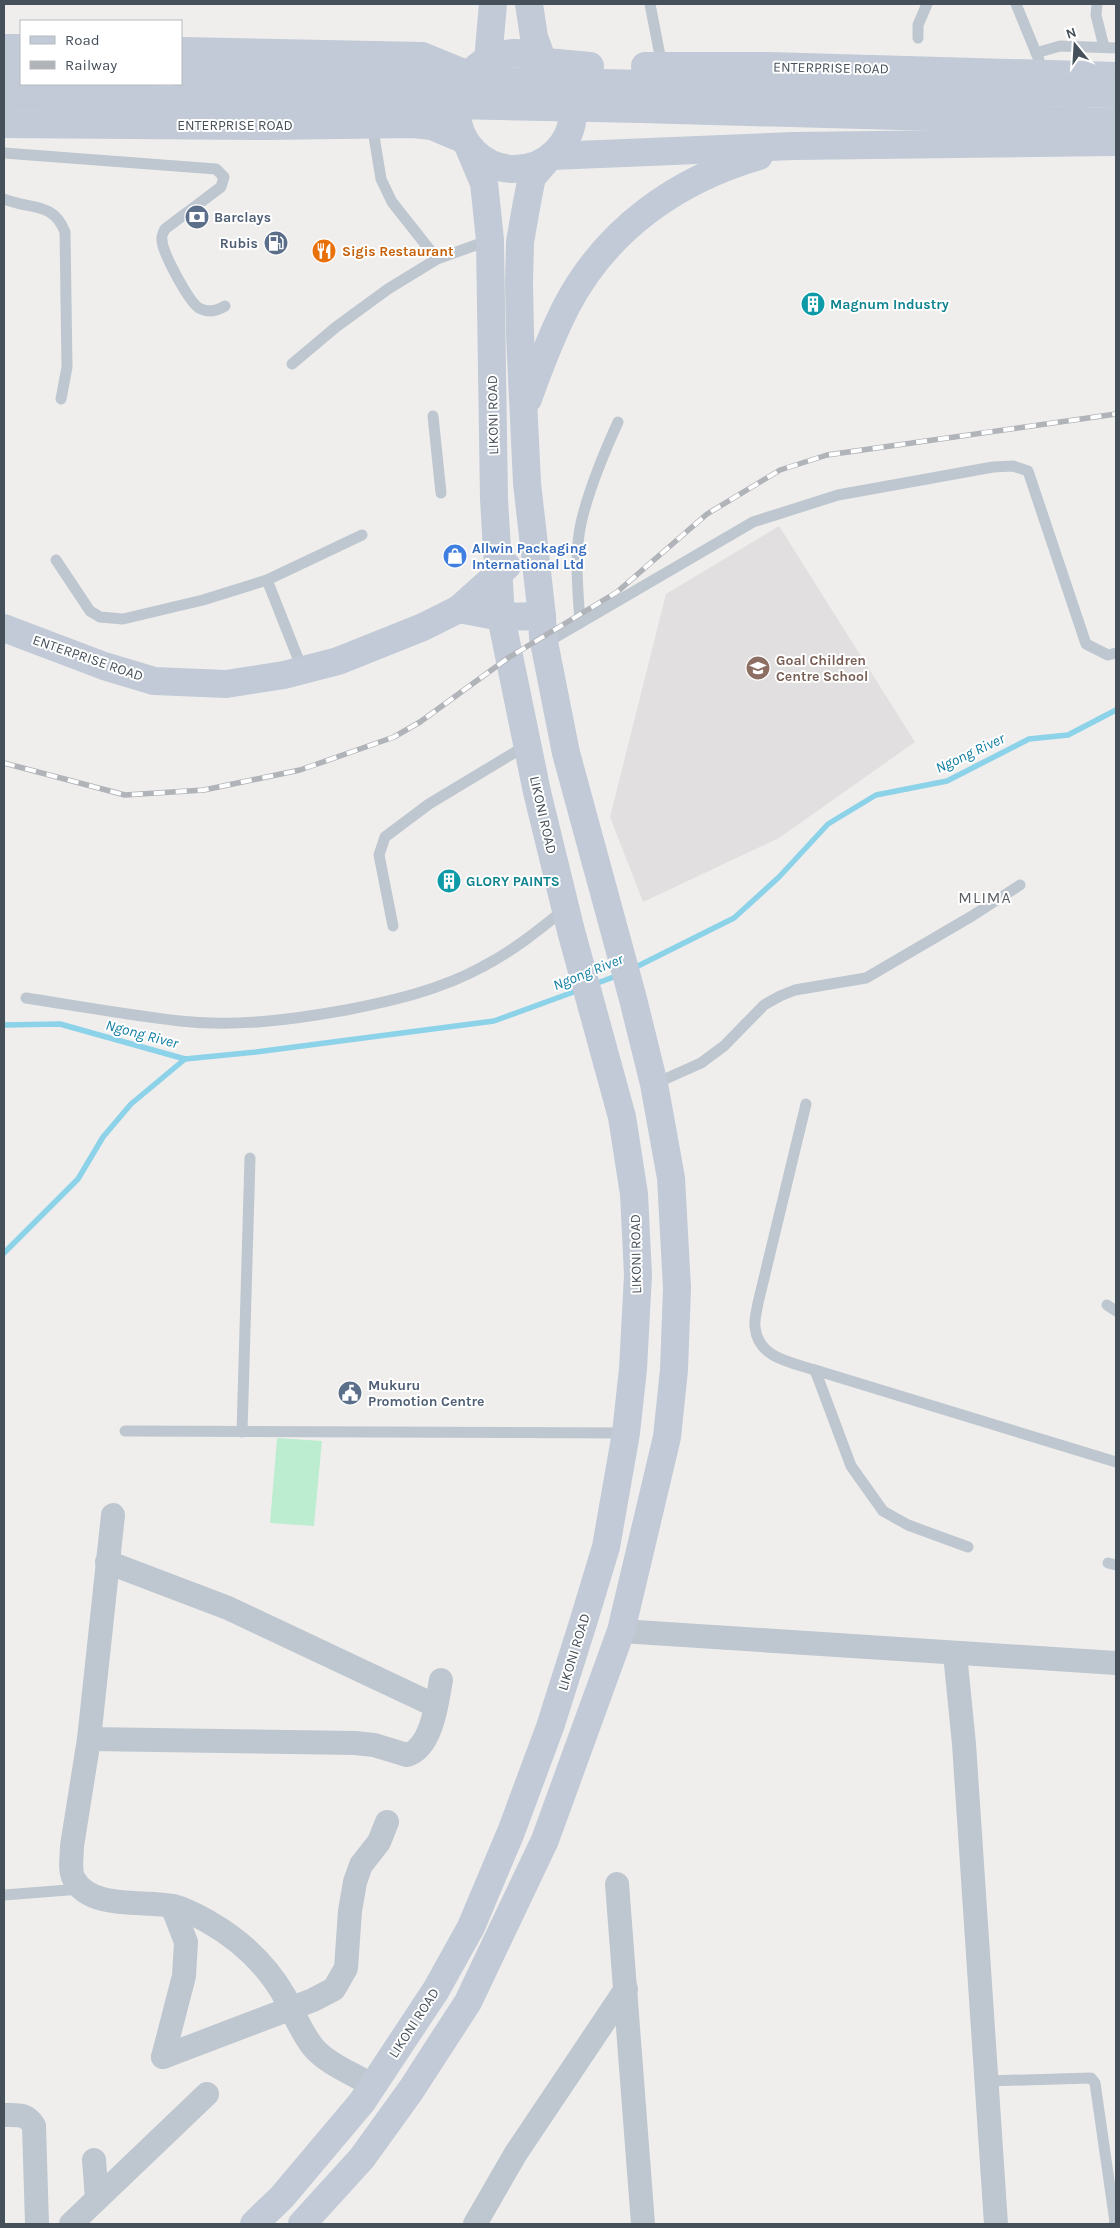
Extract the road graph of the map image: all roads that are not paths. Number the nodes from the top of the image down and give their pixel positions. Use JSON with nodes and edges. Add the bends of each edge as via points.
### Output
{"nodes":[{"id":1,"x":493,"y":4,"type":"edge"},
{"id":2,"x":529,"y":4,"type":"edge"},
{"id":3,"x":650,"y":4,"type":"edge"},
{"id":4,"x":927,"y":4,"type":"edge"},
{"id":5,"x":1015,"y":4,"type":"edge"},
{"id":6,"x":1097,"y":4,"type":"edge"},
{"id":7,"x":918,"y":38,"type":"dead end"},
{"id":8,"x":1104,"y":47,"type":"junction"},
{"id":9,"x":4,"y":48,"type":"edge"},
{"id":10,"x":20,"y":48,"type":"edge"},
{"id":11,"x":1116,"y":48,"type":"edge"},
{"id":12,"x":182,"y":51,"type":"edge"},
{"id":13,"x":544,"y":61,"type":"junction"},
{"id":14,"x":1040,"y":63,"type":"junction"},
{"id":15,"x":662,"y":66,"type":"junction"},
{"id":16,"x":478,"y":68,"type":"junction"},
{"id":17,"x":4,"y":70,"type":"edge"},
{"id":18,"x":20,"y":70,"type":"edge"},
{"id":19,"x":182,"y":74,"type":"edge"},
{"id":20,"x":1116,"y":76,"type":"edge"},
{"id":21,"x":1116,"y":94,"type":"edge"},
{"id":22,"x":4,"y":96,"type":"edge"},
{"id":23,"x":1116,"y":122,"type":"edge"},
{"id":24,"x":4,"y":124,"type":"edge"},
{"id":25,"x":372,"y":124,"type":"junction"},
{"id":26,"x":1116,"y":142,"type":"edge"},
{"id":27,"x":467,"y":144,"type":"junction"},
{"id":28,"x":794,"y":146,"type":"junction"},
{"id":29,"x":4,"y":153,"type":"edge"},
{"id":30,"x":548,"y":159,"type":"junction"},
{"id":31,"x":4,"y":198,"type":"edge"},
{"id":32,"x":487,"y":202,"type":"junction"},
{"id":33,"x":527,"y":202,"type":"junction"},
{"id":34,"x":490,"y":240,"type":"junction"},
{"id":35,"x":437,"y":259,"type":"junction"},
{"id":36,"x":225,"y":306,"type":"dead end"},
{"id":37,"x":292,"y":364,"type":"dead end"},
{"id":38,"x":61,"y":399,"type":"dead end"},
{"id":39,"x":523,"y":410,"type":"junction"},
{"id":40,"x":433,"y":416,"type":"dead end"},
{"id":41,"x":618,"y":422,"type":"dead end"},
{"id":42,"x":441,"y":493,"type":"dead end"},
{"id":43,"x":362,"y":535,"type":"dead end"},
{"id":44,"x":533,"y":540,"type":"junction"},
{"id":45,"x":56,"y":560,"type":"dead end"},
{"id":46,"x":499,"y":574,"type":"junction"},
{"id":47,"x":268,"y":580,"type":"junction"},
{"id":48,"x":459,"y":609,"type":"junction"},
{"id":49,"x":542,"y":616,"type":"junction"},
{"id":50,"x":501,"y":617,"type":"junction"},
{"id":51,"x":580,"y":623,"type":"junction"},
{"id":52,"x":4,"y":628,"type":"edge"},
{"id":53,"x":544,"y":644,"type":"junction"},
{"id":54,"x":1116,"y":653,"type":"edge"},
{"id":55,"x":303,"y":671,"type":"junction"},
{"id":56,"x":527,"y":744,"type":"junction"},
{"id":57,"x":1020,"y":885,"type":"dead end"},
{"id":58,"x":568,"y":920,"type":"junction"},
{"id":59,"x":393,"y":926,"type":"dead end"},
{"id":60,"x":26,"y":998,"type":"dead end"},
{"id":61,"x":654,"y":1084,"type":"junction"},
{"id":62,"x":806,"y":1104,"type":"dead end"},
{"id":63,"x":250,"y":1158,"type":"dead end"},
{"id":64,"x":815,"y":1370,"type":"junction"},
{"id":65,"x":125,"y":1431,"type":"dead end"},
{"id":66,"x":242,"y":1432,"type":"junction"},
{"id":67,"x":626,"y":1433,"type":"junction"},
{"id":68,"x":1116,"y":1462,"type":"edge"},
{"id":69,"x":113,"y":1515,"type":"dead end"},
{"id":70,"x":968,"y":1547,"type":"dead end"},
{"id":71,"x":107,"y":1562,"type":"junction"},
{"id":72,"x":621,"y":1631,"type":"junction"},
{"id":73,"x":955,"y":1654,"type":"junction"},
{"id":74,"x":1116,"y":1663,"type":"edge"},
{"id":75,"x":441,"y":1680,"type":"dead end"},
{"id":76,"x":436,"y":1706,"type":"junction"},
{"id":77,"x":88,"y":1739,"type":"junction"},
{"id":78,"x":387,"y":1822,"type":"dead end"},
{"id":79,"x":617,"y":1884,"type":"dead end"},
{"id":80,"x":81,"y":1889,"type":"junction"},
{"id":81,"x":4,"y":1895,"type":"edge"},
{"id":82,"x":172,"y":1906,"type":"junction"},
{"id":83,"x":626,"y":1989,"type":"junction"},
{"id":84,"x":291,"y":2008,"type":"junction"},
{"id":85,"x":986,"y":2081,"type":"junction"},
{"id":86,"x":373,"y":2086,"type":"junction"},
{"id":87,"x":207,"y":2094,"type":"dead end"},
{"id":88,"x":4,"y":2114,"type":"edge"},
{"id":89,"x":94,"y":2160,"type":"dead end"},
{"id":90,"x":97,"y":2199,"type":"junction"},
{"id":91,"x":309,"y":2222,"type":"edge"},
{"id":92,"x":37,"y":2224,"type":"edge"},
{"id":93,"x":71,"y":2224,"type":"edge"},
{"id":94,"x":254,"y":2224,"type":"edge"},
{"id":95,"x":475,"y":2224,"type":"edge"},
{"id":96,"x":643,"y":2224,"type":"edge"},
{"id":97,"x":996,"y":2224,"type":"edge"},
{"id":98,"x":1114,"y":2224,"type":"edge"}],
"edges":[{"from":1,"to":16,"type":"main road"},
{"from":2,"to":13,"type":"main road","via":[[534,37]]},
{"from":3,"to":15,"type":"lane"},
{"from":4,"to":7,"type":"lane","via":[[918,25]]},
{"from":5,"to":14,"type":"lane"},
{"from":6,"to":8,"type":"lane","via":[[1096,15]]},
{"from":8,"to":11,"type":"lane"},
{"from":8,"to":14,"type":"lane","via":[[1060,46]]},
{"from":9,"to":10,"type":"main road"},
{"from":12,"to":16,"type":"main road","via":[[422,56]]},
{"from":13,"to":15,"type":"main road","name":"ENTERPRISE ROAD","via":[[573,66]]},
{"from":13,"to":16,"type":"main road","via":[[524,54],[505,54]]},
{"from":13,"to":30,"type":"main road","via":[[560,74],[570,90],[574,108],[572,126],[564,143]]},
{"from":14,"to":15,"type":"main road","name":"ENTERPRISE ROAD"},
{"from":14,"to":20,"type":"main road","name":"ENTERPRISE ROAD"},
{"from":16,"to":27,"type":"main road","via":[[462,87],[457,100],[458,126]]},
{"from":17,"to":18,"type":"main road"},
{"from":19,"to":21,"type":"main road"},
{"from":22,"to":23,"type":"main road","via":[[630,108]]},
{"from":24,"to":25,"type":"main road","name":"ENTERPRISE ROAD"},
{"from":25,"to":27,"type":"main road","name":"ENTERPRISE ROAD","via":[[432,126]]},
{"from":25,"to":35,"type":"lane","via":[[381,179],[392,202]]},
{"from":26,"to":28,"type":"main road"},
{"from":27,"to":30,"type":"main road","via":[[483,160],[513,170],[530,168]]},
{"from":27,"to":32,"type":"main road","name":"LIKONI ROAD","via":[[481,176]]},
{"from":28,"to":30,"type":"main road"},
{"from":28,"to":39,"type":"main road","via":[[708,174],[671,193],[641,214],[616,238],[589,269],[567,305]]},
{"from":29,"to":36,"type":"lane","via":[[216,169],[224,177],[221,187],[165,229],[161,239],[177,277],[197,306],[206,311]]},
{"from":30,"to":33,"type":"main road","via":[[532,177]]},
{"from":31,"to":38,"type":"lane","via":[[51,212],[60,220],[65,232],[66,367]]},
{"from":32,"to":33,"type":"main road","via":[[507,193],[522,197]]},
{"from":32,"to":34,"type":"main road","name":"LIKONI ROAD"},
{"from":33,"to":39,"type":"main road","via":[[520,242]]},
{"from":34,"to":35,"type":"lane"},
{"from":34,"to":46,"type":"main road","name":"LIKONI ROAD","via":[[494,500]]},
{"from":35,"to":37,"type":"lane","via":[[388,289]]},
{"from":39,"to":44,"type":"main road"},
{"from":40,"to":42,"type":"lane"},
{"from":41,"to":51,"type":"lane","via":[[597,470],[581,524],[577,563]]},
{"from":43,"to":47,"type":"lane"},
{"from":44,"to":46,"type":"main road","name":"ENTERPRISE ROAD"},
{"from":44,"to":49,"type":"main road"},
{"from":45,"to":47,"type":"lane","via":[[90,611],[100,617],[123,619]]},
{"from":46,"to":48,"type":"main road","name":"ENTERPRISE ROAD"},
{"from":46,"to":50,"type":"main road","name":"LIKONI ROAD"},
{"from":47,"to":55,"type":"lane"},
{"from":48,"to":50,"type":"main road"},
{"from":48,"to":55,"type":"main road","name":"ENTERPRISE ROAD","via":[[338,661]]},
{"from":49,"to":50,"type":"main road"},
{"from":49,"to":53,"type":"main road"},
{"from":50,"to":56,"type":"main road","name":"LIKONI ROAD"},
{"from":51,"to":53,"type":"lane"},
{"from":51,"to":54,"type":"lane","via":[[754,522],[838,495],[1013,466],[1028,471],[1086,644],[1108,655]]},
{"from":52,"to":55,"type":"main road","name":"ENTERPRISE ROAD","via":[[104,666],[154,681],[226,684]]},
{"from":53,"to":61,"type":"main road","via":[[566,752]]},
{"from":56,"to":58,"type":"main road","name":"LIKONI ROAD"},
{"from":56,"to":59,"type":"lane","via":[[429,804],[385,837],[379,855]]},
{"from":57,"to":61,"type":"lane","via":[[866,978],[795,990],[780,996],[764,1005],[724,1046],[700,1063]]},
{"from":58,"to":60,"type":"lane","via":[[482,968],[446,984],[386,1003],[294,1020],[240,1024],[181,1021]]},
{"from":58,"to":67,"type":"main road","name":"LIKONI ROAD","via":[[622,1116],[634,1194],[638,1275]]},
{"from":61,"to":72,"type":"main road","via":[[671,1178],[678,1288],[674,1370],[668,1437]]},
{"from":62,"to":64,"type":"lane","via":[[763,1276],[755,1326],[761,1346],[774,1357]]},
{"from":63,"to":66,"type":"lane"},
{"from":64,"to":68,"type":"lane"},
{"from":64,"to":70,"type":"lane","via":[[851,1466],[883,1511],[908,1525]]},
{"from":65,"to":66,"type":"lane"},
{"from":66,"to":67,"type":"lane"},
{"from":67,"to":86,"type":"main road","name":"LIKONI ROAD","via":[[606,1547],[550,1726],[511,1832],[458,1950],[436,1990]]},
{"from":69,"to":71,"type":"street"},
{"from":71,"to":76,"type":"street","via":[[228,1608]]},
{"from":71,"to":77,"type":"street"},
{"from":72,"to":73,"type":"street"},
{"from":72,"to":91,"type":"main road","via":[[545,1840],[468,2002],[362,2158]]},
{"from":73,"to":74,"type":"street"},
{"from":73,"to":85,"type":"street"},
{"from":75,"to":76,"type":"street"},
{"from":76,"to":77,"type":"street","via":[[424,1743],[420,1749],[407,1755],[355,1743]]},
{"from":77,"to":80,"type":"street","via":[[71,1863],[73,1878]]},
{"from":78,"to":84,"type":"street","via":[[355,1882],[346,1968],[340,1980],[326,1995]]},
{"from":79,"to":83,"type":"street"},
{"from":80,"to":81,"type":"lane"},
{"from":80,"to":82,"type":"street","via":[[92,1896],[118,1902]]},
{"from":82,"to":84,"type":"street","via":[[193,1913],[243,1944],[274,1980]]},
{"from":82,"to":84,"type":"street","via":[[186,1942],[184,1968],[163,2057]]},
{"from":83,"to":95,"type":"street","via":[[516,2153]]},
{"from":83,"to":96,"type":"street"},
{"from":84,"to":86,"type":"street","via":[[313,2047]]},
{"from":85,"to":97,"type":"street"},
{"from":85,"to":98,"type":"lane","via":[[1091,2078],[1096,2083]]},
{"from":86,"to":94,"type":"main road","name":"LIKONI ROAD","via":[[282,2197]]},
{"from":87,"to":90,"type":"street"},
{"from":88,"to":92,"type":"street","via":[[24,2116],[34,2126]]},
{"from":89,"to":90,"type":"street"},
{"from":90,"to":93,"type":"street"}]}
